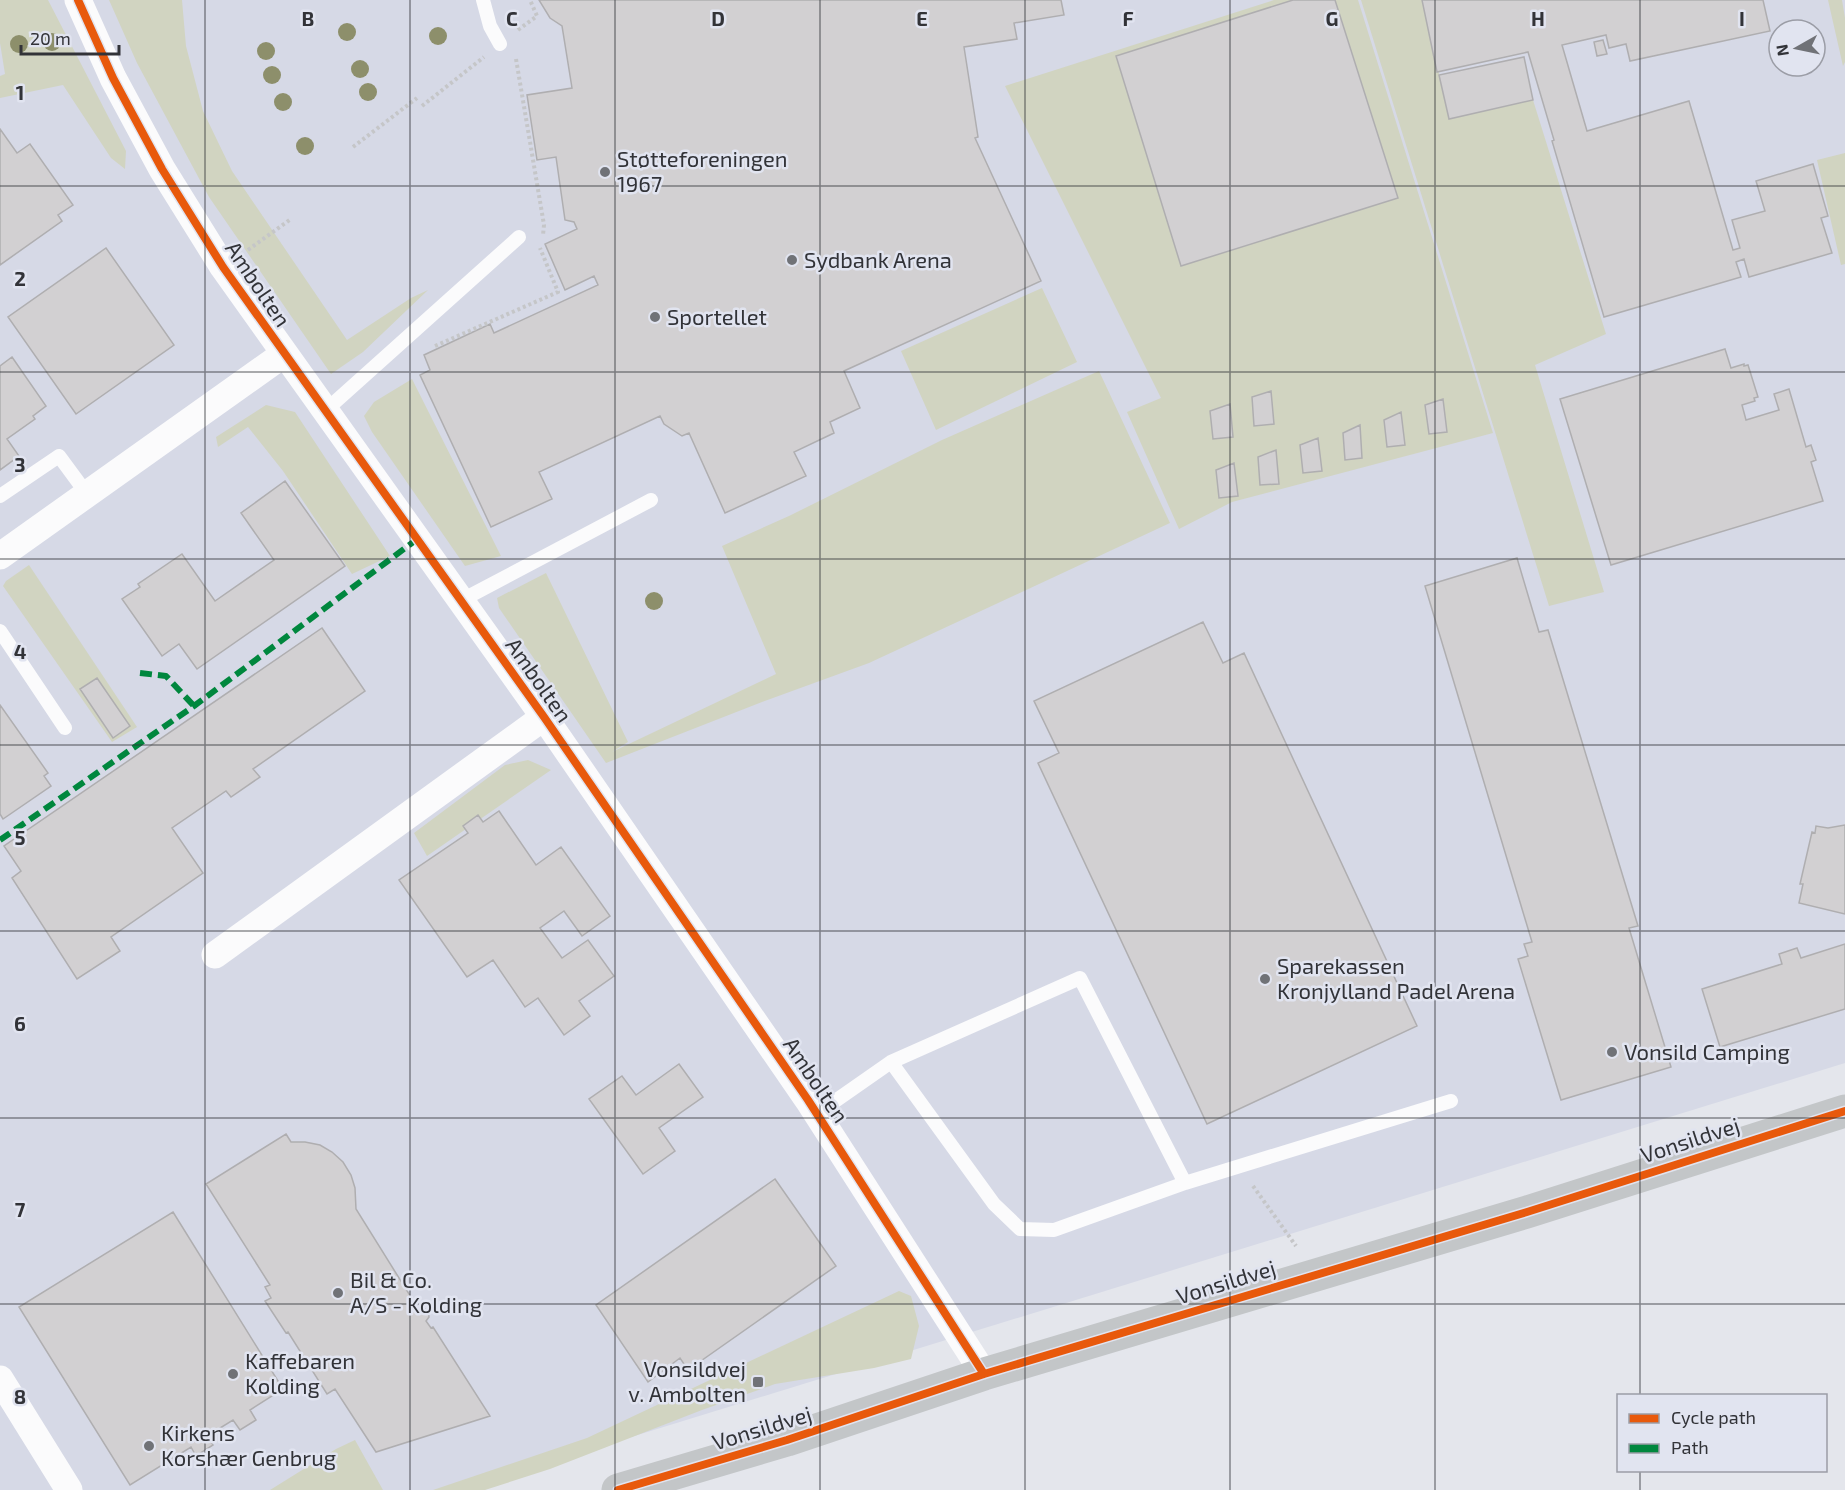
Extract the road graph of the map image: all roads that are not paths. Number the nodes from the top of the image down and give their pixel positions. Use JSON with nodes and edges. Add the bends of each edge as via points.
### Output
{"nodes":[{"id":1,"x":78,"y":0,"type":"edge"},
{"id":2,"x":483,"y":0,"type":"edge"},
{"id":3,"x":500,"y":44,"type":"road end"},
{"id":4,"x":519,"y":237,"type":"dead end"},
{"id":5,"x":284,"y":354,"type":"junction"},
{"id":6,"x":324,"y":411,"type":"junction"},
{"id":7,"x":87,"y":494,"type":"junction"},
{"id":8,"x":0,"y":496,"type":"edge"},
{"id":9,"x":651,"y":500,"type":"dead end"},
{"id":10,"x":0,"y":556,"type":"edge"},
{"id":11,"x":460,"y":601,"type":"junction"},
{"id":12,"x":0,"y":631,"type":"edge"},
{"id":13,"x":544,"y":717,"type":"junction"},
{"id":14,"x":65,"y":728,"type":"dead end"},
{"id":15,"x":215,"y":955,"type":"dead end"},
{"id":16,"x":891,"y":1062,"type":"junction"},
{"id":17,"x":1451,"y":1101,"type":"dead end"},
{"id":18,"x":1845,"y":1111,"type":"edge"},
{"id":19,"x":818,"y":1113,"type":"junction"},
{"id":20,"x":1185,"y":1183,"type":"junction"},
{"id":21,"x":984,"y":1374,"type":"junction"},
{"id":22,"x":0,"y":1379,"type":"edge"},
{"id":23,"x":69,"y":1490,"type":"edge"},
{"id":24,"x":618,"y":1490,"type":"edge"}],
"edges":[{"from":1,"to":5,"type":"street","name":"Ambolten","via":[[113,78],[168,179]]},
{"from":2,"to":3,"type":"lane"},
{"from":4,"to":6,"type":"lane"},
{"from":5,"to":6,"type":"street","name":"Ambolten"},
{"from":5,"to":7,"type":"street","name":"Ambolten"},
{"from":6,"to":11,"type":"street","name":"Ambolten"},
{"from":7,"to":8,"type":"lane","via":[[59,456]]},
{"from":7,"to":10,"type":"street","name":"Ambolten"},
{"from":9,"to":11,"type":"lane"},
{"from":11,"to":13,"type":"street","name":"Ambolten"},
{"from":12,"to":14,"type":"lane"},
{"from":13,"to":15,"type":"street","name":"Ambolten"},
{"from":13,"to":19,"type":"street","name":"Ambolten"},
{"from":16,"to":19,"type":"lane"},
{"from":16,"to":20,"type":"lane","via":[[994,1204],[1020,1229],[1054,1230]]},
{"from":16,"to":20,"type":"lane","via":[[1080,978]]},
{"from":17,"to":20,"type":"lane"},
{"from":18,"to":21,"type":"main road","name":"Vonsildvej","via":[[1527,1212]]},
{"from":19,"to":21,"type":"street","name":"Ambolten"},
{"from":21,"to":24,"type":"main road","name":"Vonsildvej","via":[[787,1440]]},
{"from":22,"to":23,"type":"street"}]}
